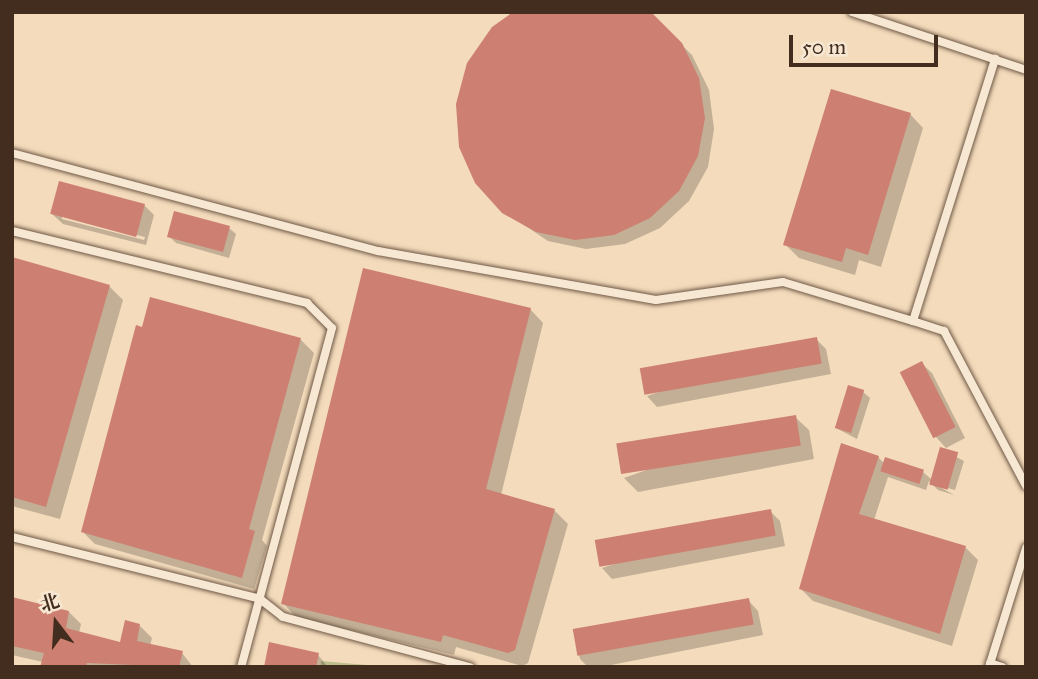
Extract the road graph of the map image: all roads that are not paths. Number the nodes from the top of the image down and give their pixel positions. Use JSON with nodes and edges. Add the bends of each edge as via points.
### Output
{"nodes":[{"id":1,"x":852,"y":12,"type":"edge"},
{"id":2,"x":995,"y":59,"type":"junction"},
{"id":3,"x":1026,"y":70,"type":"edge"},
{"id":4,"x":12,"y":153,"type":"edge"},
{"id":5,"x":12,"y":231,"type":"edge"},
{"id":6,"x":913,"y":321,"type":"junction"},
{"id":7,"x":1026,"y":486,"type":"edge"},
{"id":8,"x":12,"y":537,"type":"edge"},
{"id":9,"x":1026,"y":548,"type":"edge"},
{"id":10,"x":260,"y":599,"type":"junction"},
{"id":11,"x":990,"y":665,"type":"edge"},
{"id":12,"x":241,"y":667,"type":"edge"},
{"id":13,"x":470,"y":667,"type":"edge"},
{"id":14,"x":1002,"y":667,"type":"edge"}],
"edges":[{"from":1,"to":2,"type":"lane"},
{"from":2,"to":3,"type":"lane"},
{"from":2,"to":6,"type":"lane"},
{"from":4,"to":6,"type":"lane","via":[[391,253],[656,300],[783,282]]},
{"from":5,"to":10,"type":"lane","via":[[307,303],[324,315],[332,328],[332,342]]},
{"from":6,"to":7,"type":"lane","via":[[944,331]]},
{"from":8,"to":10,"type":"lane"},
{"from":9,"to":11,"type":"lane"},
{"from":10,"to":12,"type":"lane"},
{"from":10,"to":13,"type":"lane","via":[[283,617]]},
{"from":11,"to":14,"type":"lane"}]}
